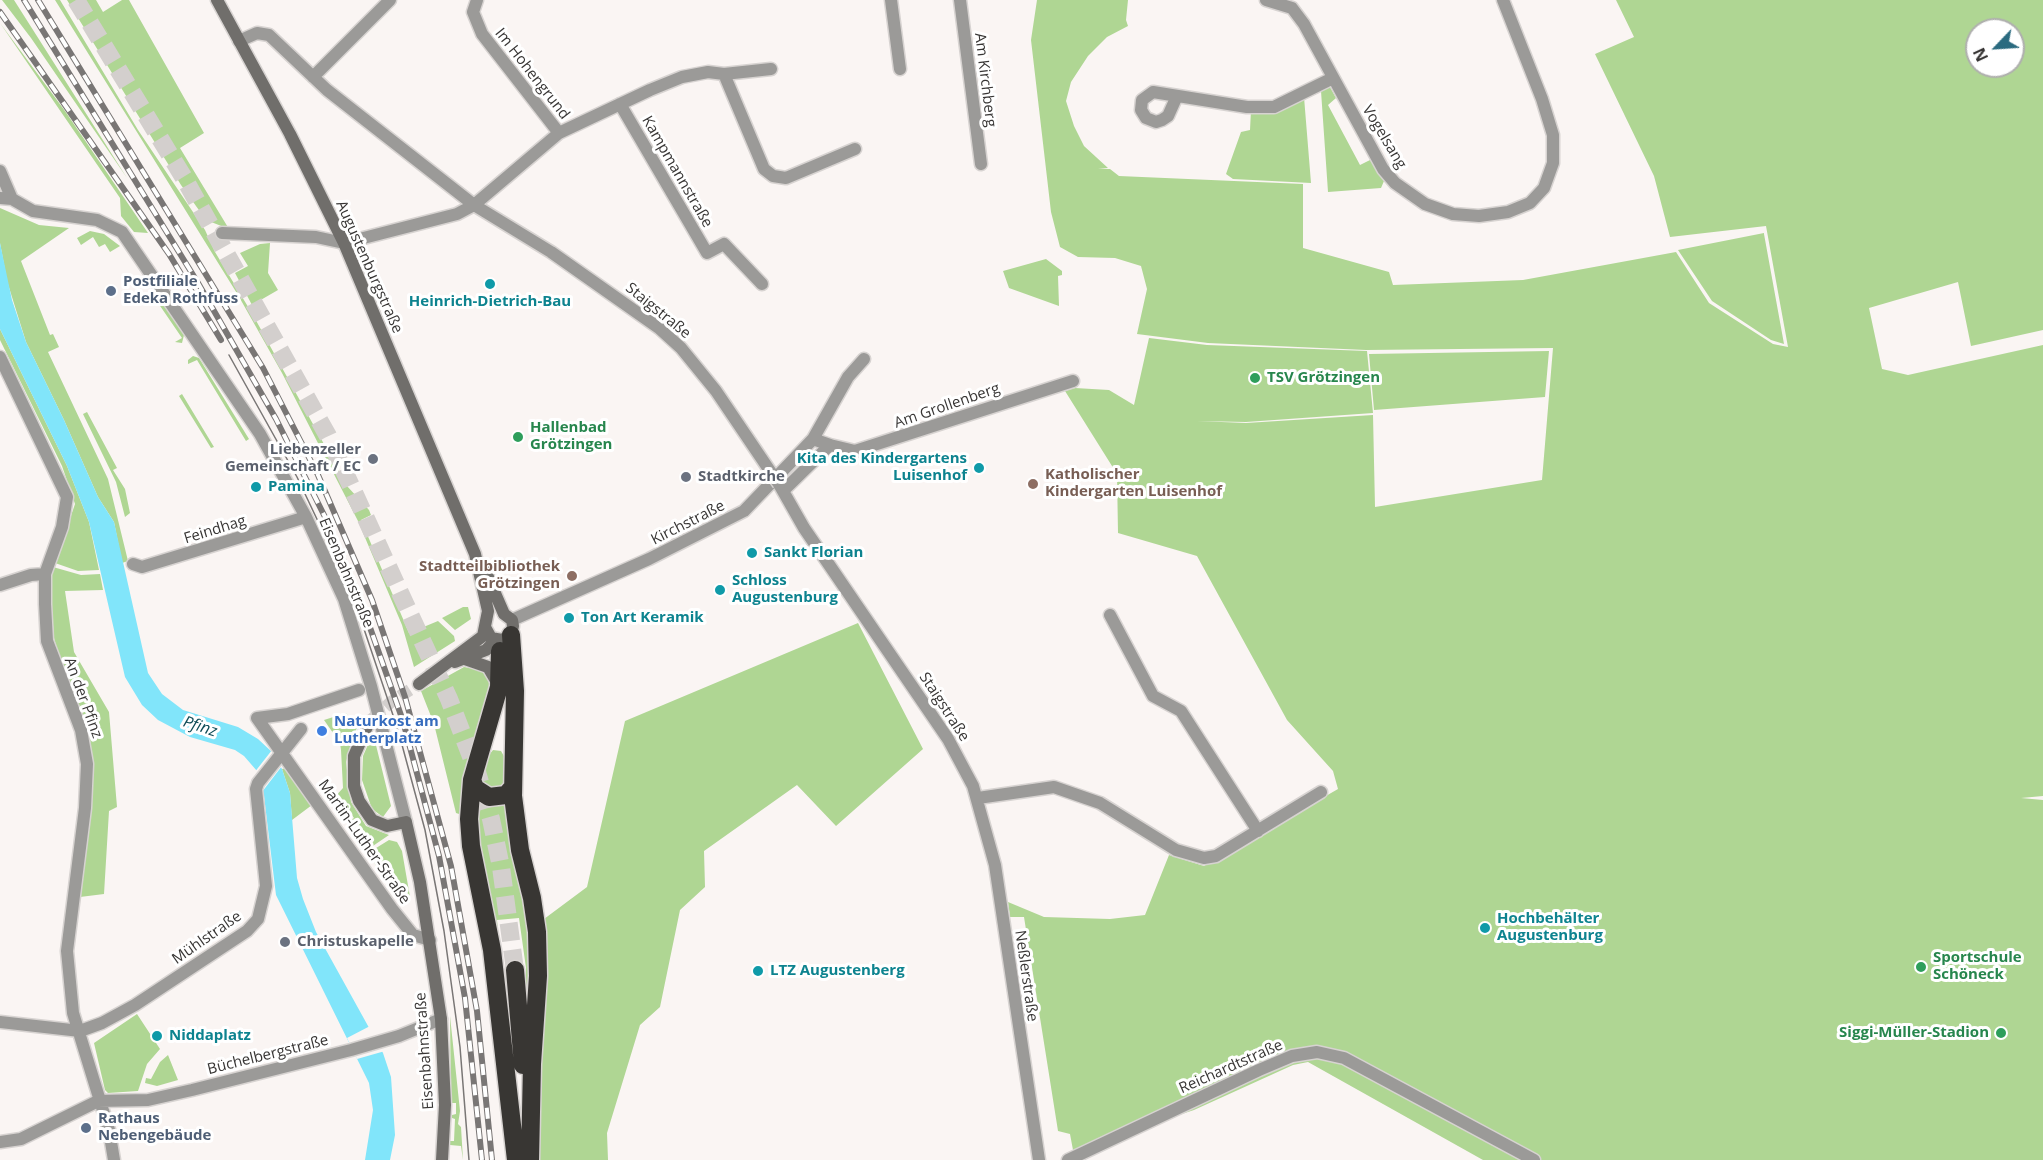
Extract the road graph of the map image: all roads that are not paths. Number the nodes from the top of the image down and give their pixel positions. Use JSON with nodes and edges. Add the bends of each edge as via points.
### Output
{"nodes":[{"id":1,"x":217,"y":0,"type":"edge"},
{"id":2,"x":390,"y":0,"type":"edge"},
{"id":3,"x":477,"y":0,"type":"edge"},
{"id":4,"x":891,"y":0,"type":"edge"},
{"id":5,"x":960,"y":0,"type":"edge"},
{"id":6,"x":1266,"y":0,"type":"edge"},
{"id":7,"x":1503,"y":0,"type":"edge"},
{"id":8,"x":1294,"y":4,"type":"edge"},
{"id":9,"x":239,"y":41,"type":"junction"},
{"id":10,"x":771,"y":69,"type":"dead end"},
{"id":11,"x":900,"y":69,"type":"dead end"},
{"id":12,"x":724,"y":74,"type":"junction"},
{"id":13,"x":313,"y":77,"type":"junction"},
{"id":14,"x":1333,"y":78,"type":"junction"},
{"id":15,"x":1177,"y":96,"type":"dead end"},
{"id":16,"x":620,"y":104,"type":"junction"},
{"id":17,"x":559,"y":134,"type":"junction"},
{"id":18,"x":855,"y":149,"type":"dead end"},
{"id":19,"x":981,"y":164,"type":"dead end"},
{"id":20,"x":0,"y":171,"type":"edge"},
{"id":21,"x":6,"y":199,"type":"edge"},
{"id":22,"x":474,"y":205,"type":"junction"},
{"id":23,"x":222,"y":233,"type":"dead end"},
{"id":24,"x":344,"y":243,"type":"junction"},
{"id":25,"x":762,"y":284,"type":"dead end"},
{"id":26,"x":0,"y":357,"type":"edge"},
{"id":27,"x":864,"y":359,"type":"dead end"},
{"id":28,"x":1073,"y":381,"type":"dead end"},
{"id":29,"x":813,"y":439,"type":"junction"},
{"id":30,"x":830,"y":445,"type":"junction"},
{"id":31,"x":778,"y":483,"type":"junction"},
{"id":32,"x":306,"y":517,"type":"junction"},
{"id":33,"x":132,"y":564,"type":"dead end"},
{"id":34,"x":45,"y":574,"type":"junction"},
{"id":35,"x":0,"y":585,"type":"edge"},
{"id":36,"x":1110,"y":615,"type":"dead end"},
{"id":37,"x":499,"y":628,"type":"junction"},
{"id":38,"x":465,"y":659,"type":"junction"},
{"id":39,"x":448,"y":664,"type":"junction"},
{"id":40,"x":419,"y":684,"type":"tunnel mouth"},
{"id":41,"x":499,"y":687,"type":"junction"},
{"id":42,"x":359,"y":690,"type":"dead end"},
{"id":43,"x":288,"y":714,"type":"junction"},
{"id":44,"x":369,"y":722,"type":"tunnel mouth"},
{"id":45,"x":479,"y":752,"type":"junction"},
{"id":46,"x":279,"y":755,"type":"junction"},
{"id":47,"x":514,"y":761,"type":"junction"},
{"id":48,"x":472,"y":780,"type":"junction"},
{"id":49,"x":513,"y":787,"type":"junction"},
{"id":50,"x":1321,"y":792,"type":"dead end"},
{"id":51,"x":978,"y":798,"type":"junction"},
{"id":52,"x":406,"y":822,"type":"junction"},
{"id":53,"x":1258,"y":831,"type":"junction"},
{"id":54,"x":430,"y":940,"type":"junction"},
{"id":55,"x":441,"y":1018,"type":"junction"},
{"id":56,"x":0,"y":1022,"type":"edge"},
{"id":57,"x":80,"y":1030,"type":"junction"},
{"id":58,"x":98,"y":1101,"type":"junction"},
{"id":59,"x":0,"y":1142,"type":"edge"},
{"id":60,"x":114,"y":1160,"type":"edge"},
{"id":61,"x":442,"y":1160,"type":"edge"},
{"id":62,"x":516,"y":1160,"type":"edge"},
{"id":63,"x":530,"y":1160,"type":"edge"},
{"id":64,"x":1039,"y":1160,"type":"edge"},
{"id":65,"x":1068,"y":1160,"type":"edge"},
{"id":66,"x":1534,"y":1160,"type":"edge"}],
"edges":[{"from":1,"to":9,"type":"street","name":"Augustenburgstraße"},
{"from":2,"to":13,"type":"street"},
{"from":3,"to":17,"type":"street","name":"Im Hohengrund","via":[[473,12],[482,34]]},
{"from":4,"to":11,"type":"street"},
{"from":5,"to":19,"type":"street","name":"Am Kirchberg"},
{"from":6,"to":8,"type":"street"},
{"from":7,"to":14,"type":"street","name":"Vogelsang","via":[[1529,61],[1553,135],[1553,163],[1544,188],[1530,203],[1489,215],[1453,214],[1405,193],[1383,170]]},
{"from":8,"to":14,"type":"street","name":"Vogelsang"},
{"from":9,"to":13,"type":"street","name":"Staigstraße","via":[[257,33],[269,35]]},
{"from":9,"to":24,"type":"street","name":"Augustenburgstraße"},
{"from":10,"to":12,"type":"street","name":"Kampmannstraße"},
{"from":12,"to":16,"type":"street","name":"Kampmannstraße","via":[[708,72],[682,77]]},
{"from":12,"to":18,"type":"street","via":[[764,169],[772,176],[786,178]]},
{"from":13,"to":22,"type":"street","name":"Staigstraße"},
{"from":14,"to":15,"type":"street","via":[[1274,107],[1247,107]]},
{"from":16,"to":17,"type":"street","name":"Kampmannstraße"},
{"from":16,"to":25,"type":"street","name":"Kampmannstraße","via":[[706,253],[724,244]]},
{"from":17,"to":22,"type":"street","name":"Kampmannstraße"},
{"from":20,"to":21,"type":"street"},
{"from":21,"to":32,"type":"street","name":"Eisenbahnstraße","via":[[33,211],[97,219],[122,232],[260,434]]},
{"from":22,"to":24,"type":"street","name":"Kampmannstraße","via":[[457,214]]},
{"from":22,"to":31,"type":"street","name":"Staigstraße","via":[[561,259],[674,341],[716,391]]},
{"from":23,"to":24,"type":"street","name":"Kampmannstraße","via":[[316,237]]},
{"from":24,"to":37,"type":"street","name":"Augustenburgstraße","via":[[486,572]]},
{"from":26,"to":34,"type":"street","name":"An der Pfinz","via":[[67,496],[62,527]]},
{"from":27,"to":29,"type":"street","name":"Kirchstraße","via":[[848,377]]},
{"from":28,"to":30,"type":"street","name":"Am Grollenberg","via":[[855,451]]},
{"from":29,"to":30,"type":"street"},
{"from":29,"to":37,"type":"street","name":"Kirchstraße","via":[[744,511]]},
{"from":30,"to":31,"type":"street"},
{"from":31,"to":51,"type":"street","name":"Staigstraße","via":[[804,528],[948,739]]},
{"from":32,"to":33,"type":"street","name":"Feindhag","via":[[142,567]]},
{"from":32,"to":52,"type":"street","name":"Eisenbahnstraße","via":[[355,632]]},
{"from":34,"to":35,"type":"street"},
{"from":34,"to":57,"type":"street","name":"An der Pfinz","via":[[47,641],[81,730],[87,764],[67,951],[73,1012]]},
{"from":36,"to":53,"type":"street","via":[[1153,696],[1181,711]]},
{"from":37,"to":38,"type":"street","name":"Kirchstraße","via":[[486,650]]},
{"from":37,"to":39,"type":"street","name":"Kirchstraße"},
{"from":37,"to":41,"type":"highway"},
{"from":37,"to":47,"type":"highway","via":[[514,691]]},
{"from":38,"to":39,"type":"street","name":"Kirchstraße"},
{"from":38,"to":41,"type":"street","via":[[488,667]]},
{"from":39,"to":40,"type":"street","name":"Kirchstraße"},
{"from":41,"to":45,"type":"highway"},
{"from":42,"to":43,"type":"street"},
{"from":43,"to":46,"type":"street","name":"Mühlstraße","via":[[300,730]]},
{"from":43,"to":46,"type":"street","name":"Martin-Luther-Straße","via":[[257,718]]},
{"from":44,"to":52,"type":"street","via":[[354,756],[354,786],[359,801],[380,825]]},
{"from":45,"to":47,"type":"highway","via":[[491,740],[501,740]]},
{"from":45,"to":48,"type":"highway"},
{"from":46,"to":54,"type":"street","name":"Martin-Luther-Straße","via":[[413,935]]},
{"from":46,"to":57,"type":"street","name":"Mühlstraße","via":[[258,783],[255,796],[266,886],[258,919],[226,946],[135,1005]]},
{"from":47,"to":49,"type":"highway"},
{"from":48,"to":49,"type":"highway","via":[[475,788],[489,797],[506,795]]},
{"from":48,"to":62,"type":"highway","via":[[468,819],[471,846],[492,950]]},
{"from":49,"to":63,"type":"highway","via":[[537,932]]},
{"from":50,"to":53,"type":"street"},
{"from":51,"to":53,"type":"street","via":[[1054,787],[1100,803],[1176,850],[1204,858],[1216,856]]},
{"from":51,"to":64,"type":"street","name":"Neßlerstraße","via":[[995,865]]},
{"from":52,"to":54,"type":"street","name":"Eisenbahnstraße"},
{"from":54,"to":55,"type":"street","name":"Eisenbahnstraße"},
{"from":55,"to":58,"type":"street","name":"Büchelbergstraße","via":[[352,1049],[148,1100]]},
{"from":55,"to":61,"type":"street","name":"Eisenbahnstraße","via":[[445,1105]]},
{"from":56,"to":57,"type":"street"},
{"from":57,"to":58,"type":"street","name":"An der Pfinz"},
{"from":58,"to":59,"type":"street","via":[[21,1139]]},
{"from":58,"to":60,"type":"street","name":"An der Pfinz","via":[[109,1130]]},
{"from":62,"to":63,"type":"highway","via":[[514,970]]},
{"from":65,"to":66,"type":"street","name":"Reichardtstraße","via":[[1267,1066],[1317,1052],[1344,1058]]}]}
